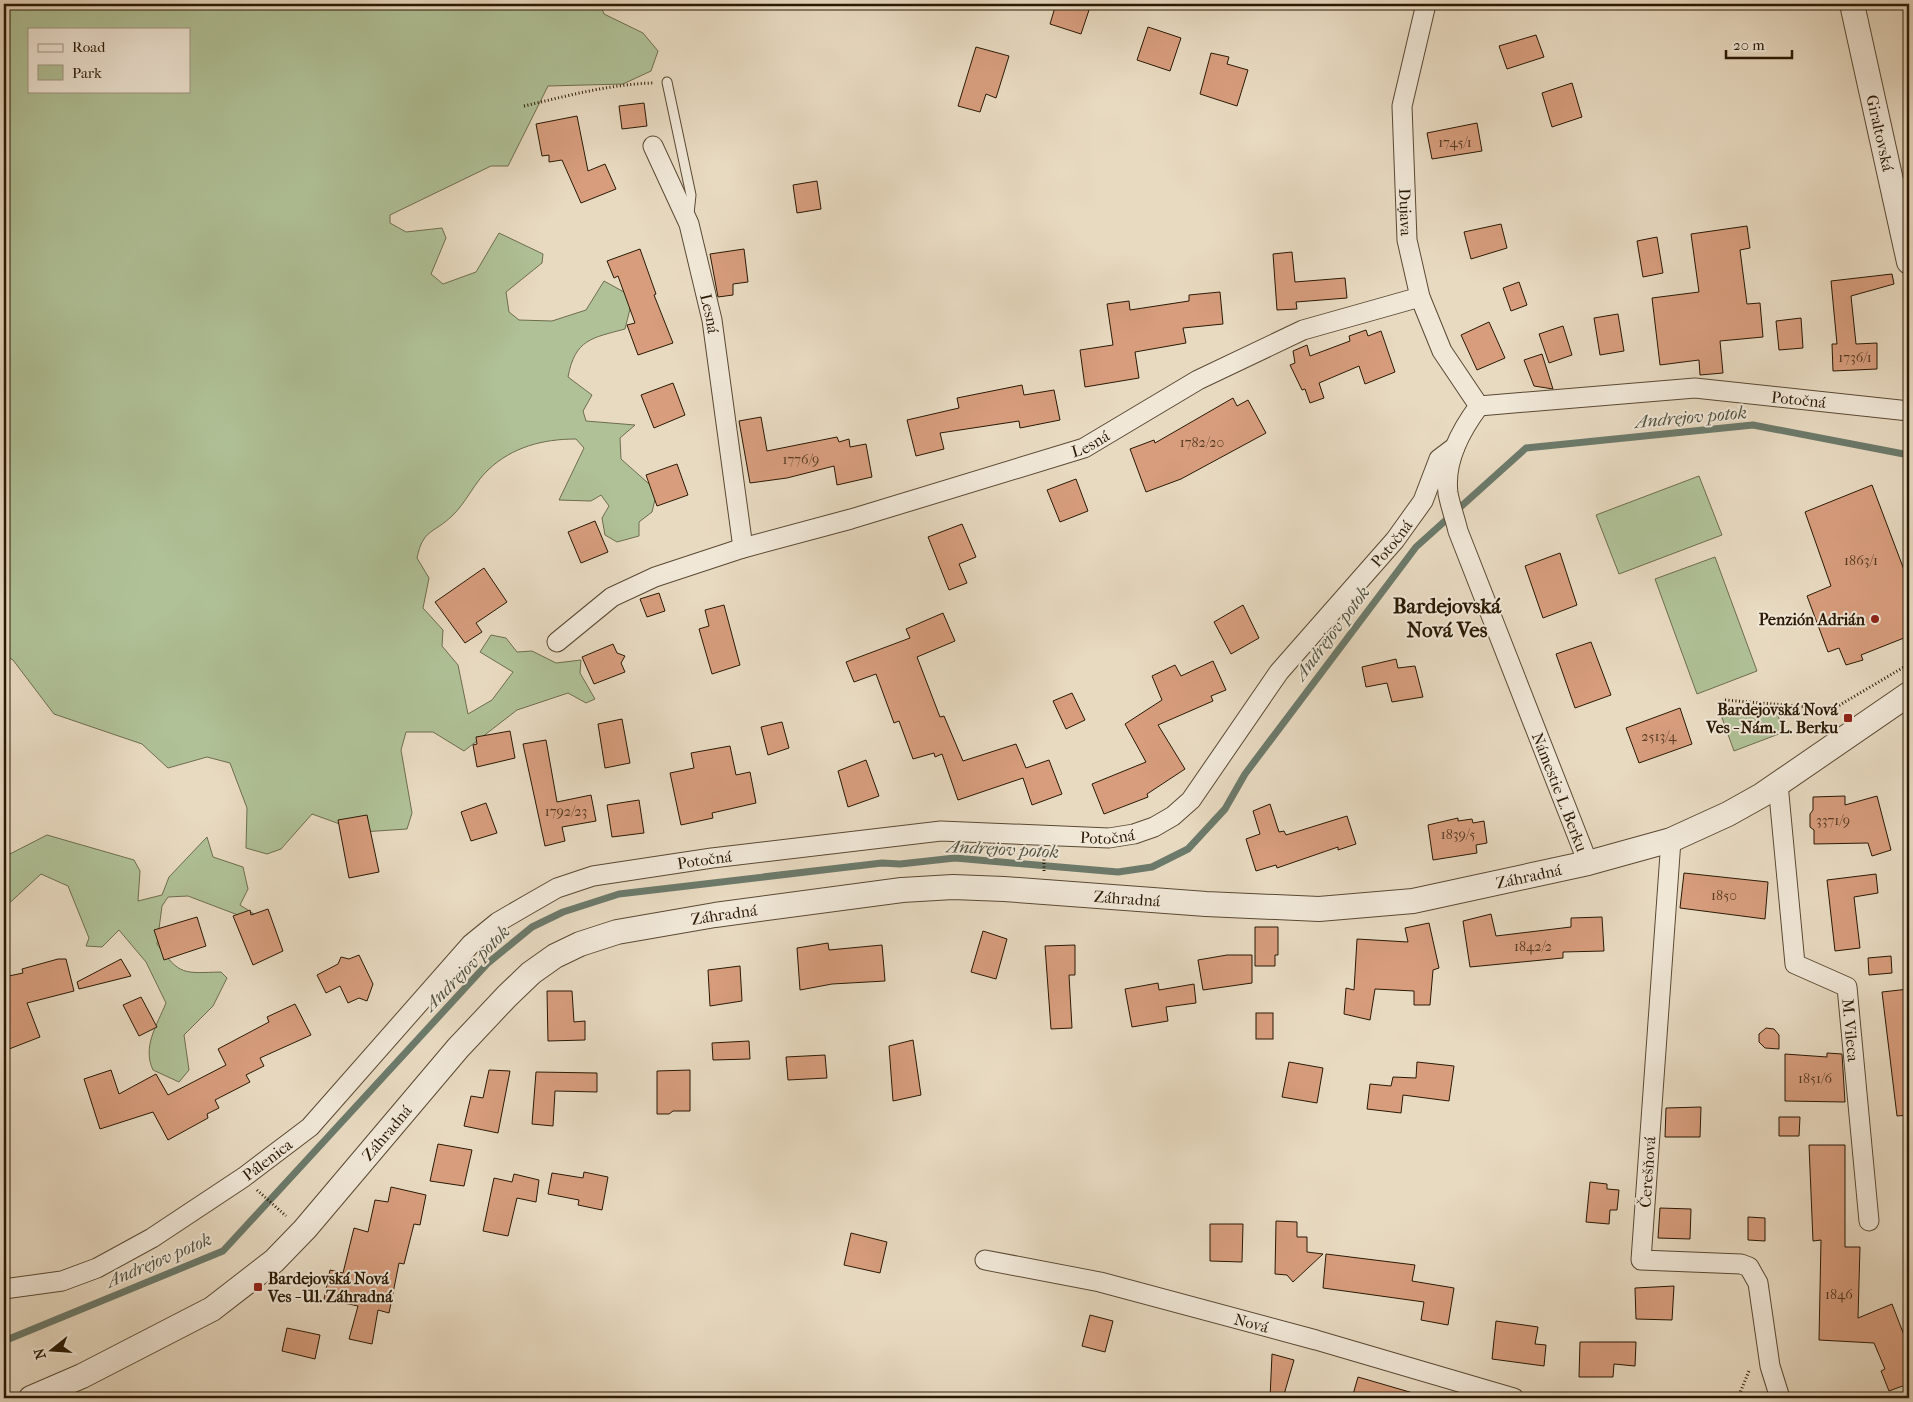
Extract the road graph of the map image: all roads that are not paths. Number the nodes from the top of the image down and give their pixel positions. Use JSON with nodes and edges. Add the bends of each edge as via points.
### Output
{"nodes":[{"id":1,"x":1426,"y":4,"type":"edge"},
{"id":2,"x":1852,"y":4,"type":"edge"},
{"id":3,"x":667,"y":82,"type":"road end"},
{"id":4,"x":653,"y":146,"type":"dead end"},
{"id":5,"x":689,"y":224,"type":"junction"},
{"id":6,"x":1909,"y":262,"type":"edge"},
{"id":7,"x":1420,"y":297,"type":"junction"},
{"id":8,"x":1479,"y":406,"type":"junction"},
{"id":9,"x":1909,"y":411,"type":"edge"},
{"id":10,"x":1455,"y":447,"type":"junction"},
{"id":11,"x":744,"y":548,"type":"junction"},
{"id":12,"x":557,"y":642,"type":"dead end"},
{"id":13,"x":1909,"y":694,"type":"edge"},
{"id":14,"x":1778,"y":784,"type":"junction"},
{"id":15,"x":1671,"y":840,"type":"junction"},
{"id":16,"x":1588,"y":863,"type":"junction"},
{"id":17,"x":471,"y":944,"type":"joint"},
{"id":18,"x":1869,"y":1221,"type":"dead end"},
{"id":19,"x":985,"y":1260,"type":"dead end"},
{"id":20,"x":4,"y":1289,"type":"edge"},
{"id":21,"x":31,"y":1398,"type":"edge"},
{"id":22,"x":1514,"y":1398,"type":"edge"},
{"id":23,"x":1780,"y":1398,"type":"edge"}],
"edges":[{"from":1,"to":7,"type":"street","name":"Dujava","via":[[1402,106],[1407,240]]},
{"from":2,"to":6,"type":"street","name":"Giraltovská"},
{"from":3,"to":5,"type":"lane","via":[[690,194]]},
{"from":4,"to":5,"type":"street","name":"Lesná"},
{"from":5,"to":11,"type":"street","name":"Lesná","via":[[712,320]]},
{"from":7,"to":8,"type":"street","name":"Dujava","via":[[1442,351]]},
{"from":7,"to":11,"type":"street","name":"Lesná","via":[[1303,330],[1198,380],[1084,448]]},
{"from":8,"to":9,"type":"street","name":"Potočná","via":[[1695,388]]},
{"from":8,"to":10,"type":"street","name":"Námestie L. Berku"},
{"from":10,"to":16,"type":"street","name":"Námestie L. Berku","via":[[1448,492],[1458,531]]},
{"from":10,"to":17,"type":"street","name":"Potočná","via":[[1439,459],[1423,501],[1395,540],[1278,672],[1191,800],[1154,827],[1109,838],[933,831],[593,876],[557,888],[498,922]]},
{"from":11,"to":12,"type":"street","name":"Lesná","via":[[655,577],[612,597]]},
{"from":13,"to":14,"type":"street","name":"Námestie L. Berku"},
{"from":14,"to":15,"type":"street","name":"Námestie L. Berku","via":[[1728,814]]},
{"from":14,"to":18,"type":"street","name":"M. Vileca","via":[[1795,964],[1847,987]]},
{"from":15,"to":16,"type":"street","name":"Námestie L. Berku"},
{"from":15,"to":23,"type":"street","name":"Čerešňová","via":[[1641,1260],[1749,1267],[1758,1283],[1770,1366]]},
{"from":16,"to":21,"type":"street","name":"Záhradná","via":[[1412,901],[1319,909],[1004,889],[902,890],[715,915],[617,932],[580,944],[531,973],[506,996],[274,1261],[212,1309],[82,1376]]},
{"from":17,"to":20,"type":"street","name":"Pálenica","via":[[310,1127],[250,1173],[152,1238],[97,1268],[62,1281]]},
{"from":19,"to":22,"type":"street","name":"Nová","via":[[1100,1282]]}]}
